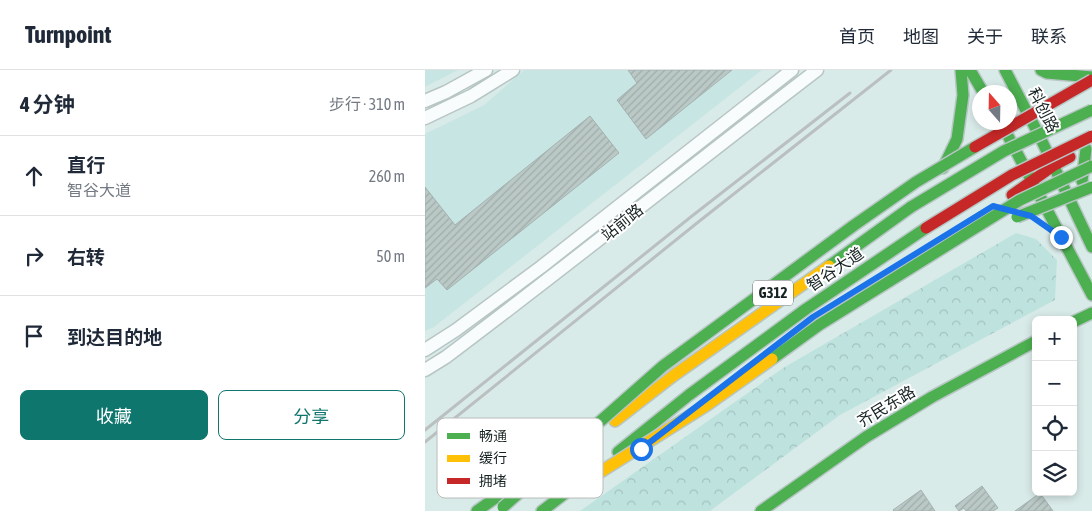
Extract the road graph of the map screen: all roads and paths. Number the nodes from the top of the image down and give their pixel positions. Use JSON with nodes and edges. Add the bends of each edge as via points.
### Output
{"nodes":[{"id":1,"x":487,"y":70,"type":"edge"},
{"id":2,"x":513,"y":70,"type":"edge"},
{"id":3,"x":792,"y":70,"type":"edge"},
{"id":4,"x":817,"y":70,"type":"edge"},
{"id":5,"x":961,"y":70,"type":"edge"},
{"id":6,"x":970,"y":70,"type":"edge"},
{"id":7,"x":1005,"y":70,"type":"edge"},
{"id":8,"x":1041,"y":70,"type":"edge"},
{"id":9,"x":1092,"y":78,"type":"edge"},
{"id":10,"x":979,"y":85,"type":"edge"},
{"id":11,"x":1092,"y":90,"type":"edge"},
{"id":12,"x":425,"y":102,"type":"edge"},
{"id":13,"x":1092,"y":111,"type":"edge"},
{"id":14,"x":425,"y":118,"type":"edge"},
{"id":15,"x":1017,"y":118,"type":"edge"},
{"id":16,"x":1017,"y":119,"type":"edge"},
{"id":17,"x":996,"y":130,"type":"edge"},
{"id":18,"x":1007,"y":130,"type":"edge"},
{"id":19,"x":1039,"y":135,"type":"junction"},
{"id":20,"x":1092,"y":136,"type":"edge"},
{"id":21,"x":1089,"y":148,"type":"edge"},
{"id":22,"x":1015,"y":150,"type":"junction"},
{"id":23,"x":1053,"y":166,"type":"junction"},
{"id":24,"x":1092,"y":166,"type":"edge"},
{"id":25,"x":1031,"y":183,"type":"junction"},
{"id":26,"x":1092,"y":187,"type":"edge"},
{"id":27,"x":923,"y":196,"type":"junction"},
{"id":28,"x":993,"y":206,"type":"junction"},
{"id":29,"x":1080,"y":222,"type":"junction"},
{"id":30,"x":1061,"y":237,"type":"junction"},
{"id":31,"x":1092,"y":247,"type":"edge"},
{"id":32,"x":1092,"y":295,"type":"edge"},
{"id":33,"x":1092,"y":313,"type":"edge"},
{"id":34,"x":1077,"y":320,"type":"edge"},
{"id":35,"x":819,"y":325,"type":"junction"},
{"id":36,"x":1032,"y":343,"type":"edge"},
{"id":37,"x":425,"y":350,"type":"edge"},
{"id":38,"x":425,"y":370,"type":"edge"},
{"id":39,"x":603,"y":418,"type":"edge"},
{"id":40,"x":603,"y":419,"type":"edge"},
{"id":41,"x":603,"y":430,"type":"edge"},
{"id":42,"x":603,"y":464,"type":"edge"},
{"id":43,"x":603,"y":470,"type":"edge"},
{"id":44,"x":603,"y":477,"type":"edge"},
{"id":45,"x":495,"y":498,"type":"edge"},
{"id":46,"x":513,"y":498,"type":"edge"},
{"id":47,"x":514,"y":498,"type":"edge"},
{"id":48,"x":560,"y":498,"type":"edge"},
{"id":49,"x":575,"y":498,"type":"edge"},
{"id":50,"x":500,"y":509,"type":"edge"},
{"id":51,"x":477,"y":511,"type":"edge"},
{"id":52,"x":542,"y":511,"type":"edge"},
{"id":53,"x":558,"y":511,"type":"edge"},
{"id":54,"x":761,"y":511,"type":"edge"}],
"edges":[{"from":1,"to":12,"type":"street"},
{"from":2,"to":14,"type":"street","via":[[471,96]]},
{"from":3,"to":37,"type":"street","name":"站前路","via":[[541,267]]},
{"from":4,"to":38,"type":"street","name":"站前路","via":[[603,238]]},
{"from":5,"to":27,"type":"main road","via":[[963,95],[957,139],[942,170]]},
{"from":6,"to":10,"type":"main road"},
{"from":7,"to":19,"type":"main road","name":"科创路"},
{"from":8,"to":9,"type":"main road"},
{"from":9,"to":15,"type":"main road","bridge":true},
{"from":11,"to":16,"type":"main road","bridge":true},
{"from":13,"to":19,"type":"main road","name":"智谷大道","number":"G312"},
{"from":13,"to":41,"type":"main road","name":"智谷大道","number":"G312","bridge":true,"via":[[1004,151],[911,207],[673,376]]},
{"from":17,"to":40,"type":"main road","bridge":true,"via":[[853,226],[663,366]]},
{"from":18,"to":22,"type":"main road"},
{"from":19,"to":22,"type":"main road","name":"智谷大道","number":"G312"},
{"from":19,"to":23,"type":"main road","name":"科创路"},
{"from":20,"to":42,"type":"main road","name":"智谷大道","number":"G312","bridge":true,"via":[[1012,175],[926,228],[806,309],[689,395]]},
{"from":21,"to":23,"type":"main road","name":"智谷大道","number":"G312"},
{"from":21,"to":29,"type":"main road"},
{"from":22,"to":25,"type":"main road"},
{"from":22,"to":27,"type":"main road","name":"智谷大道","number":"G312"},
{"from":23,"to":25,"type":"main road","name":"智谷大道","number":"G312"},
{"from":23,"to":29,"type":"main road","name":"科创路"},
{"from":24,"to":35,"type":"main road","number":"G312","bridge":true,"via":[[1020,200]]},
{"from":25,"to":28,"type":"main road","name":"智谷大道","number":"G312"},
{"from":25,"to":30,"type":"main road"},
{"from":26,"to":35,"type":"main road","bridge":true,"via":[[997,224]]},
{"from":27,"to":39,"type":"main road","name":"智谷大道","number":"G312","via":[[794,278]]},
{"from":28,"to":30,"type":"main road","via":[[1031,216]]},
{"from":28,"to":44,"type":"main road","name":"智谷大道","number":"G312","via":[[813,317]]},
{"from":29,"to":31,"type":"main road","name":"科创路"},
{"from":30,"to":32,"type":"main road"},
{"from":33,"to":34,"type":"main road"},
{"from":35,"to":43,"type":"main road","number":"G312","bridge":true,"via":[[707,405]]},
{"from":36,"to":54,"type":"main road","name":"齐民东路","via":[[866,437]]},
{"from":45,"to":51,"type":"main road","name":"智谷大道","number":"G312"},
{"from":46,"to":50,"type":"main road","bridge":true},
{"from":47,"to":50,"type":"main road","name":"智谷大道","number":"G312","bridge":true},
{"from":48,"to":52,"type":"main road","name":"智谷大道","number":"G312"},
{"from":49,"to":53,"type":"main road","name":"智谷大道","number":"G312"}]}
